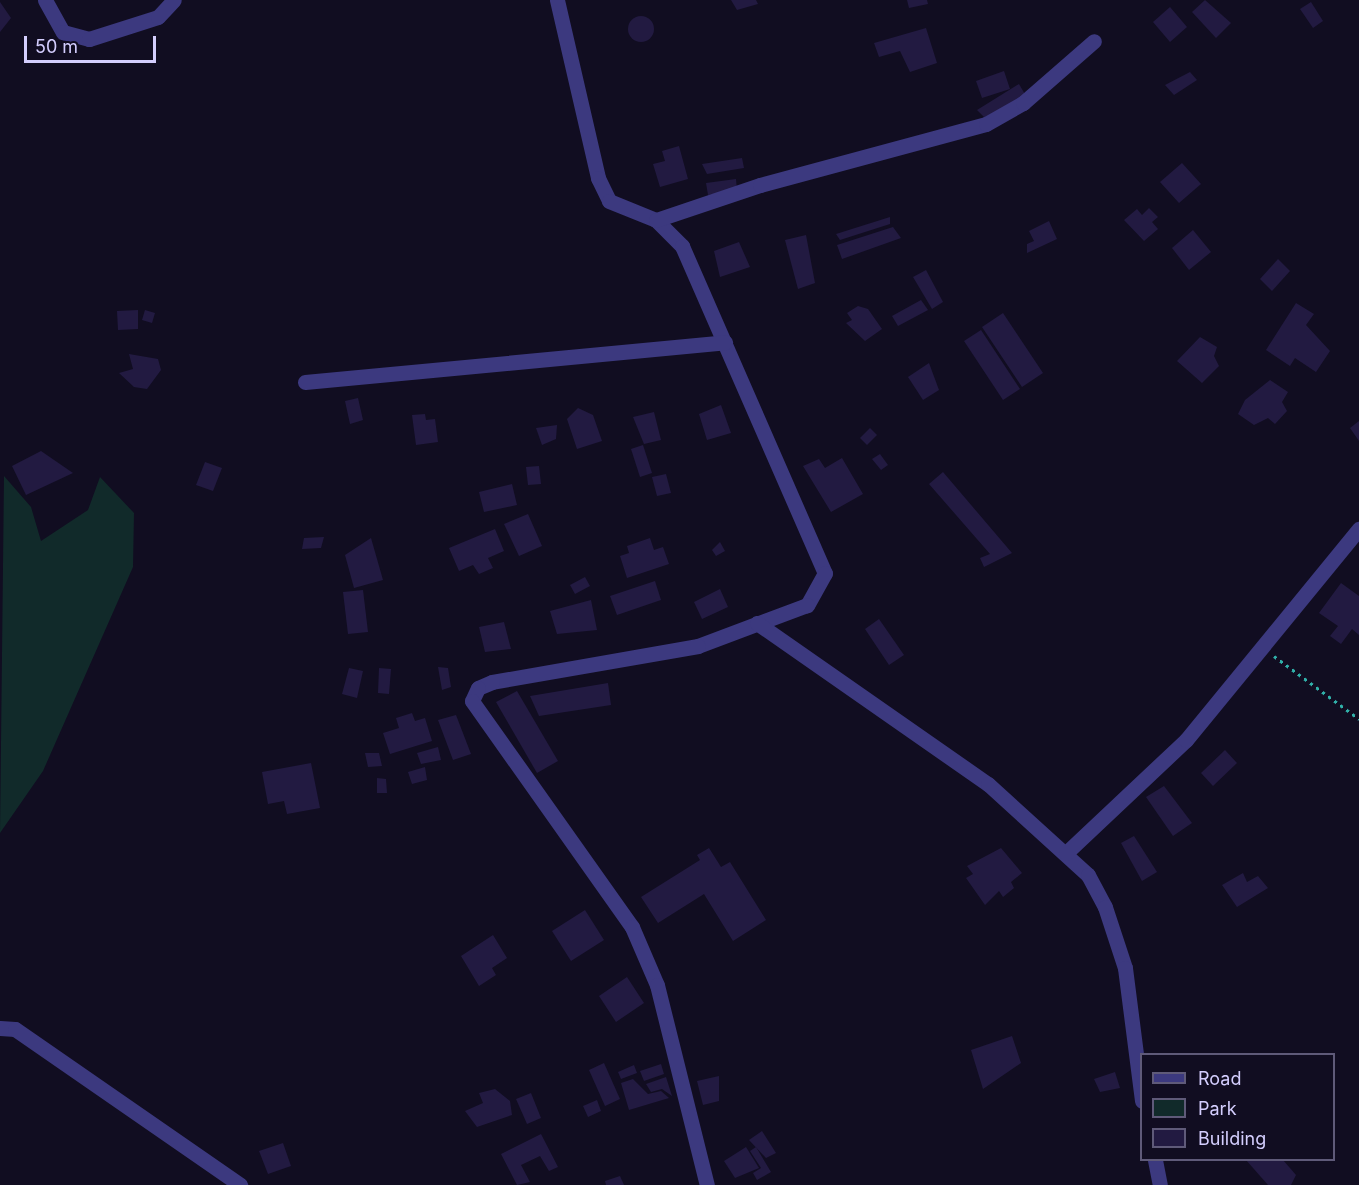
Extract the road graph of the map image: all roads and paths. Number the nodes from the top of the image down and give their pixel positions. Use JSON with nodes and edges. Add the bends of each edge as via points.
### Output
{"nodes":[{"id":1,"x":45,"y":0,"type":"edge"},
{"id":2,"x":174,"y":0,"type":"edge"},
{"id":3,"x":557,"y":0,"type":"edge"},
{"id":4,"x":1094,"y":41,"type":"dead end"},
{"id":5,"x":656,"y":220,"type":"junction"},
{"id":6,"x":725,"y":342,"type":"junction"},
{"id":7,"x":305,"y":382,"type":"dead end"},
{"id":8,"x":1359,"y":530,"type":"edge"},
{"id":9,"x":757,"y":623,"type":"junction"},
{"id":10,"x":1263,"y":647,"type":"junction"},
{"id":11,"x":1359,"y":719,"type":"edge"},
{"id":12,"x":1066,"y":853,"type":"junction"},
{"id":13,"x":0,"y":1028,"type":"edge"},
{"id":14,"x":1140,"y":1085,"type":"edge"},
{"id":15,"x":1155,"y":1161,"type":"edge"},
{"id":16,"x":240,"y":1185,"type":"edge"},
{"id":17,"x":707,"y":1185,"type":"edge"},
{"id":18,"x":1160,"y":1185,"type":"edge"}],
"edges":[{"from":1,"to":2,"type":"street","via":[[63,32],[89,39],[158,17]]},
{"from":3,"to":5,"type":"street","via":[[605,193],[618,206]]},
{"from":4,"to":5,"type":"street","via":[[1023,103],[986,124],[760,185]]},
{"from":5,"to":6,"type":"street","via":[[682,246]]},
{"from":6,"to":7,"type":"street"},
{"from":6,"to":9,"type":"street","via":[[825,573],[807,605]]},
{"from":8,"to":10,"type":"street"},
{"from":9,"to":12,"type":"street","via":[[988,784]]},
{"from":9,"to":17,"type":"street","via":[[698,646],[492,682],[478,688],[472,701],[474,713],[632,927],[657,985]]},
{"from":10,"to":11,"type":"path","via":[[1308,686]]},
{"from":10,"to":12,"type":"street","via":[[1186,740]]},
{"from":12,"to":14,"type":"street","via":[[1105,907],[1125,968]]},
{"from":13,"to":16,"type":"street","via":[[15,1029]]},
{"from":15,"to":18,"type":"street"}]}
